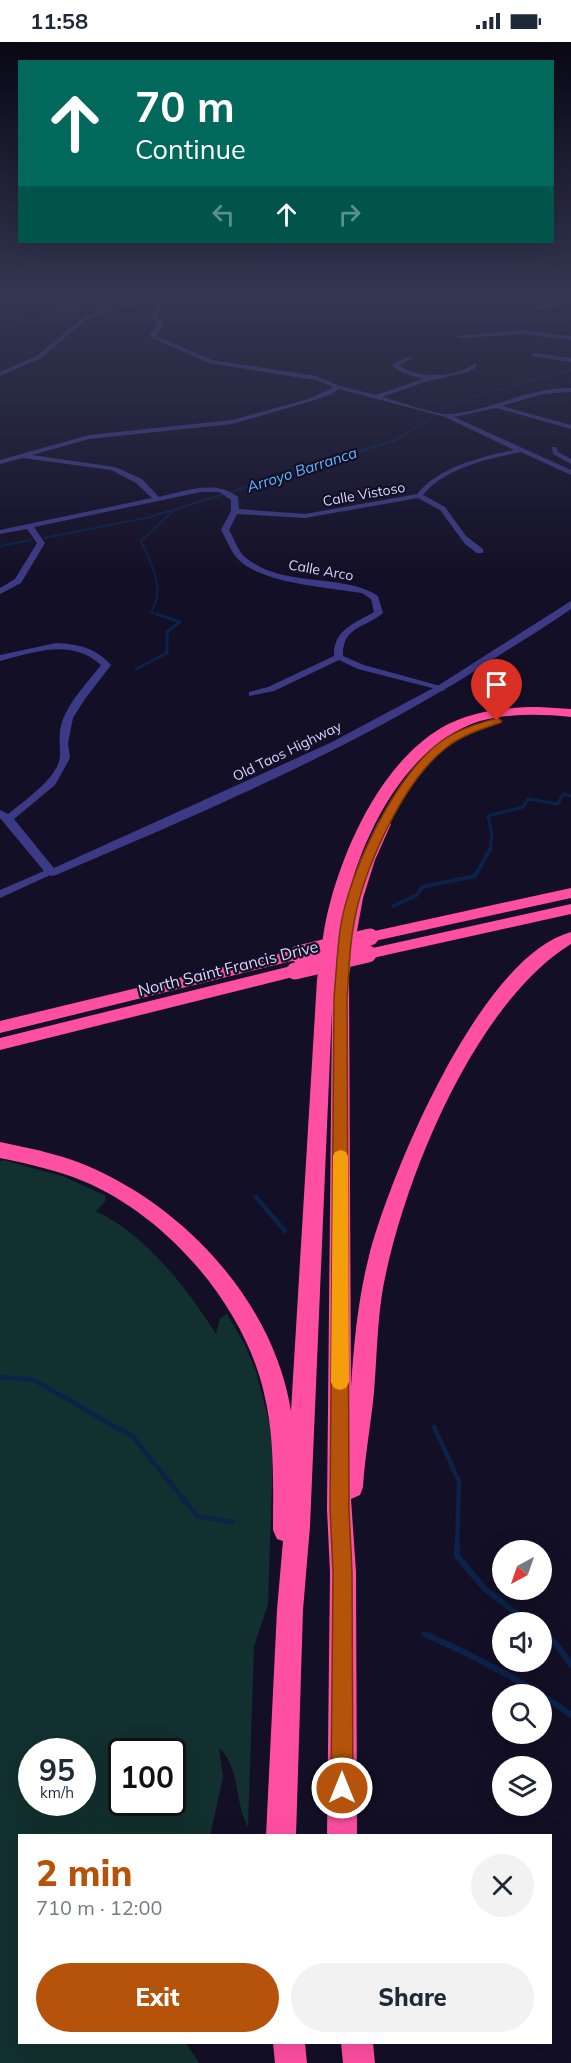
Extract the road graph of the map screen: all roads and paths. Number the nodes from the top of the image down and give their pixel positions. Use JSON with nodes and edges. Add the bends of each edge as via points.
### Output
{"nodes":[{"id":1,"x":332,"y":391,"type":"edge"},
{"id":2,"x":358,"y":391,"type":"edge"},
{"id":3,"x":391,"y":391,"type":"edge"},
{"id":4,"x":541,"y":391,"type":"edge"},
{"id":5,"x":379,"y":396,"type":"junction"},
{"id":6,"x":496,"y":406,"type":"junction"},
{"id":7,"x":447,"y":416,"type":"junction"},
{"id":8,"x":571,"y":427,"type":"edge"},
{"id":9,"x":554,"y":448,"type":"dead end"},
{"id":10,"x":522,"y":450,"type":"junction"},
{"id":11,"x":22,"y":455,"type":"junction"},
{"id":12,"x":0,"y":462,"type":"edge"},
{"id":13,"x":571,"y":462,"type":"edge"},
{"id":14,"x":571,"y":473,"type":"edge"},
{"id":15,"x":419,"y":496,"type":"junction"},
{"id":16,"x":157,"y":499,"type":"junction"},
{"id":17,"x":235,"y":511,"type":"junction"},
{"id":18,"x":29,"y":526,"type":"junction"},
{"id":19,"x":0,"y":532,"type":"edge"},
{"id":20,"x":480,"y":551,"type":"dead end"},
{"id":21,"x":0,"y":591,"type":"edge"},
{"id":22,"x":570,"y":606,"type":"edge"},
{"id":23,"x":339,"y":657,"type":"junction"},
{"id":24,"x":0,"y":658,"type":"edge"},
{"id":25,"x":441,"y":690,"type":"junction"},
{"id":26,"x":252,"y":694,"type":"dead end"},
{"id":27,"x":571,"y":713,"type":"edge"},
{"id":28,"x":571,"y":720,"type":"edge"},
{"id":29,"x":4,"y":816,"type":"edge"},
{"id":30,"x":51,"y":872,"type":"junction"},
{"id":31,"x":571,"y":885,"type":"edge"},
{"id":32,"x":571,"y":893,"type":"edge"},
{"id":33,"x":0,"y":894,"type":"edge"},
{"id":34,"x":494,"y":909,"type":"junction"},
{"id":35,"x":571,"y":909,"type":"edge"},
{"id":36,"x":571,"y":937,"type":"edge"},
{"id":37,"x":0,"y":1027,"type":"edge"},
{"id":38,"x":0,"y":1044,"type":"edge"},
{"id":39,"x":0,"y":1150,"type":"edge"},
{"id":40,"x":342,"y":1572,"type":"junction"},
{"id":41,"x":290,"y":1610,"type":"junction"},
{"id":42,"x":281,"y":1834,"type":"edge"},
{"id":43,"x":342,"y":1834,"type":"edge"},
{"id":44,"x":289,"y":2044,"type":"edge"},
{"id":45,"x":357,"y":2044,"type":"edge"},
{"id":46,"x":291,"y":2063,"type":"edge"},
{"id":47,"x":359,"y":2063,"type":"edge"}],
"edges":[{"from":1,"to":11,"type":"street","via":[[232,422],[89,437]]},
{"from":2,"to":5,"type":"street"},
{"from":3,"to":5,"type":"street"},
{"from":4,"to":6,"type":"street"},
{"from":5,"to":7,"type":"street"},
{"from":6,"to":7,"type":"street"},
{"from":6,"to":8,"type":"street","via":[[524,418]]},
{"from":7,"to":10,"type":"street"},
{"from":9,"to":13,"type":"street","via":[[555,453]]},
{"from":10,"to":14,"type":"street"},
{"from":10,"to":15,"type":"street","name":"Calle Vistoso","via":[[454,471],[423,489]]},
{"from":11,"to":12,"type":"street"},
{"from":11,"to":16,"type":"street","via":[[113,468],[139,481]]},
{"from":15,"to":17,"type":"street","name":"Calle Vistoso","via":[[305,516]]},
{"from":15,"to":20,"type":"street","via":[[445,511],[460,536]]},
{"from":16,"to":17,"type":"street","via":[[219,490],[236,499]]},
{"from":16,"to":18,"type":"street"},
{"from":17,"to":23,"type":"street","name":"Calle Arco","via":[[225,530],[241,558],[286,579],[364,591],[375,598],[379,613],[342,634],[337,644]]},
{"from":18,"to":19,"type":"street"},
{"from":18,"to":21,"type":"street","via":[[41,543],[18,581]]},
{"from":22,"to":25,"type":"street","name":"Old Taos Highway"},
{"from":23,"to":25,"type":"street"},
{"from":23,"to":26,"type":"street"},
{"from":24,"to":29,"type":"street","via":[[67,645],[98,655],[106,665],[79,696],[67,720],[62,744],[65,758],[50,784]]},
{"from":25,"to":30,"type":"street","name":"Old Taos Highway","via":[[268,778]]},
{"from":27,"to":41,"type":"highway","via":[[500,713],[466,722],[435,738],[394,783],[360,843],[345,881],[325,980]]},
{"from":28,"to":40,"type":"highway","via":[[534,717],[497,721],[445,743],[423,764],[388,814],[356,891],[346,929],[341,975]]},
{"from":29,"to":30,"type":"street"},
{"from":30,"to":33,"type":"street","name":"Old Taos Highway"},
{"from":31,"to":34,"type":"highway"},
{"from":32,"to":34,"type":"highway","name":"North Saint Francis Drive"},
{"from":34,"to":37,"type":"highway","name":"North Saint Francis Drive","bridge":true},
{"from":35,"to":38,"type":"highway","name":"North Saint Francis Drive","bridge":true},
{"from":36,"to":40,"type":"highway","via":[[517,977],[481,1022],[442,1094],[402,1186],[367,1320]]},
{"from":39,"to":41,"type":"highway","via":[[59,1164],[123,1192],[159,1217],[204,1260],[242,1314],[262,1353],[282,1424]]},
{"from":40,"to":43,"type":"highway"},
{"from":41,"to":42,"type":"highway"},
{"from":44,"to":46,"type":"highway"},
{"from":45,"to":47,"type":"highway"}]}
